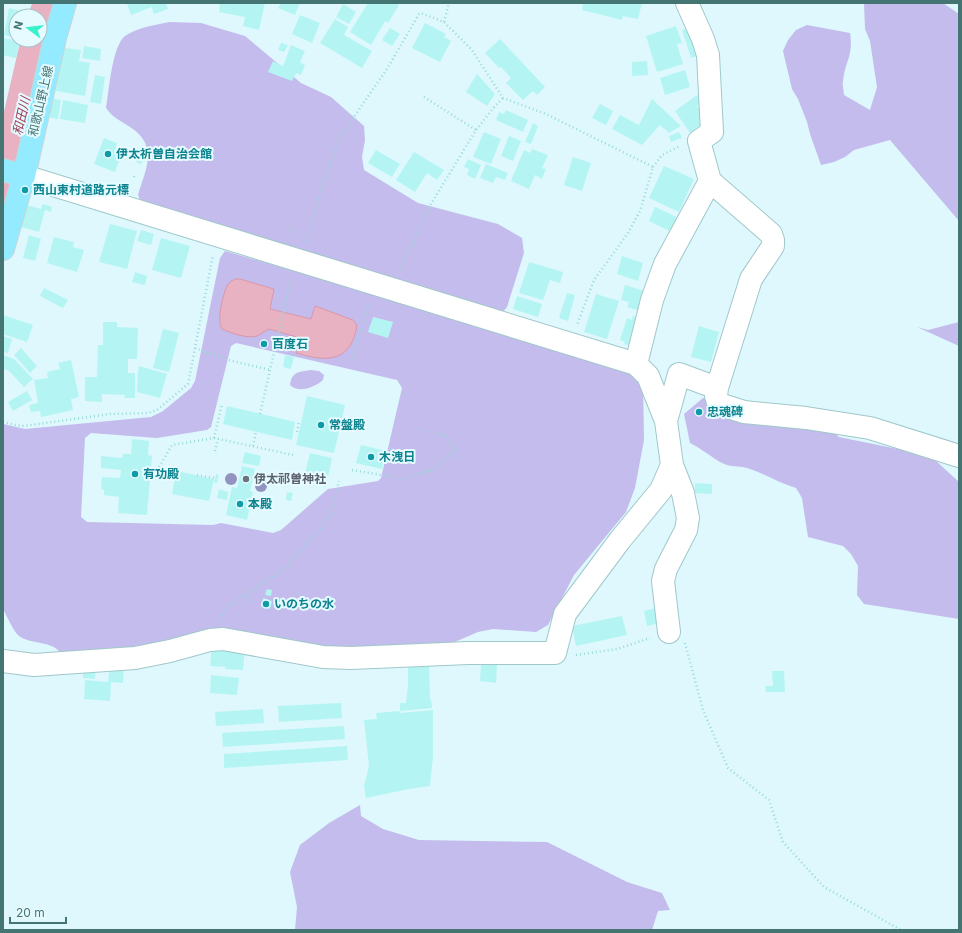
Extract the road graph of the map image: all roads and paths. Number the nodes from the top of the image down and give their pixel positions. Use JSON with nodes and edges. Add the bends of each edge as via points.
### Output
{"nodes":[{"id":1,"x":65,"y":3,"type":"edge"},
{"id":2,"x":449,"y":3,"type":"edge"},
{"id":3,"x":686,"y":3,"type":"edge"},
{"id":4,"x":444,"y":22,"type":"junction"},
{"id":5,"x":424,"y":97,"type":"dead end"},
{"id":6,"x":503,"y":98,"type":"junction"},
{"id":7,"x":476,"y":130,"type":"junction"},
{"id":8,"x":699,"y":141,"type":"junction"},
{"id":9,"x":653,"y":167,"type":"junction"},
{"id":10,"x":14,"y":173,"type":"edge"},
{"id":11,"x":710,"y":181,"type":"junction"},
{"id":12,"x":217,"y":235,"type":"junction"},
{"id":13,"x":3,"y":249,"type":"edge"},
{"id":14,"x":296,"y":268,"type":"junction"},
{"id":15,"x":383,"y":287,"type":"junction"},
{"id":16,"x":570,"y":344,"type":"junction"},
{"id":17,"x":195,"y":348,"type":"junction"},
{"id":18,"x":352,"y":360,"type":"dead end"},
{"id":19,"x":636,"y":364,"type":"junction"},
{"id":20,"x":271,"y":370,"type":"junction"},
{"id":21,"x":717,"y":388,"type":"junction"},
{"id":22,"x":222,"y":404,"type":"dead end"},
{"id":23,"x":260,"y":414,"type":"dead end"},
{"id":24,"x":299,"y":421,"type":"dead end"},
{"id":25,"x":666,"y":421,"type":"junction"},
{"id":26,"x":3,"y":422,"type":"edge"},
{"id":27,"x":415,"y":428,"type":"dead end"},
{"id":28,"x":256,"y":432,"type":"dead end"},
{"id":29,"x":297,"y":432,"type":"dead end"},
{"id":30,"x":216,"y":438,"type":"junction"},
{"id":31,"x":253,"y":446,"type":"junction"},
{"id":32,"x":456,"y":448,"type":"junction"},
{"id":33,"x":215,"y":451,"type":"dead end"},
{"id":34,"x":292,"y":455,"type":"dead end"},
{"id":35,"x":959,"y":456,"type":"edge"},
{"id":36,"x":460,"y":460,"type":"dead end"},
{"id":37,"x":672,"y":465,"type":"junction"},
{"id":38,"x":352,"y":470,"type":"dead end"},
{"id":39,"x":155,"y":474,"type":"dead end"},
{"id":40,"x":196,"y":475,"type":"dead end"},
{"id":41,"x":214,"y":478,"type":"dead end"},
{"id":42,"x":339,"y":481,"type":"dead end"},
{"id":43,"x":245,"y":595,"type":"junction"},
{"id":44,"x":253,"y":603,"type":"dead end"},
{"id":45,"x":668,"y":632,"type":"junction"},
{"id":46,"x":219,"y":639,"type":"junction"},
{"id":47,"x":3,"y":645,"type":"edge"},
{"id":48,"x":555,"y":653,"type":"junction"},
{"id":49,"x":3,"y":661,"type":"edge"},
{"id":50,"x":51,"y":664,"type":"junction"},
{"id":51,"x":901,"y":930,"type":"edge"}],
"edges":[{"from":1,"to":10,"type":"main road","name":"和歌山野上線"},
{"from":2,"to":4,"type":"path"},
{"from":3,"to":8,"type":"street","via":[[708,55],[712,132]]},
{"from":4,"to":6,"type":"path","via":[[472,50]]},
{"from":4,"to":14,"type":"path","via":[[419,14],[340,137]]},
{"from":5,"to":7,"type":"path"},
{"from":6,"to":7,"type":"path"},
{"from":6,"to":9,"type":"path","via":[[546,114]]},
{"from":7,"to":15,"type":"path"},
{"from":8,"to":9,"type":"path","via":[[690,140],[662,155]]},
{"from":8,"to":11,"type":"street"},
{"from":9,"to":16,"type":"path","via":[[640,211],[628,233],[594,280]]},
{"from":10,"to":12,"type":"street"},
{"from":10,"to":13,"type":"main road","name":"和歌山野上線"},
{"from":11,"to":19,"type":"street","via":[[665,264],[652,300]]},
{"from":11,"to":21,"type":"street","via":[[771,234],[773,240],[773,246],[751,279]]},
{"from":12,"to":14,"type":"street"},
{"from":12,"to":17,"type":"path"},
{"from":14,"to":15,"type":"street"},
{"from":14,"to":20,"type":"path"},
{"from":15,"to":16,"type":"street"},
{"from":15,"to":18,"type":"path"},
{"from":16,"to":19,"type":"street"},
{"from":17,"to":20,"type":"path","via":[[232,361]]},
{"from":17,"to":26,"type":"path","via":[[188,384],[157,410],[24,426]]},
{"from":19,"to":25,"type":"street","via":[[648,376]]},
{"from":20,"to":23,"type":"path"},
{"from":21,"to":25,"type":"street","via":[[679,374]]},
{"from":21,"to":35,"type":"street","via":[[718,402],[744,412],[870,428]]},
{"from":22,"to":30,"type":"path"},
{"from":24,"to":29,"type":"path"},
{"from":25,"to":37,"type":"street"},
{"from":27,"to":32,"type":"path","via":[[444,434]]},
{"from":28,"to":31,"type":"path"},
{"from":30,"to":31,"type":"path"},
{"from":30,"to":33,"type":"path"},
{"from":30,"to":39,"type":"path","via":[[172,445]]},
{"from":31,"to":34,"type":"path"},
{"from":32,"to":36,"type":"path"},
{"from":32,"to":38,"type":"path","via":[[434,469],[404,478]]},
{"from":37,"to":45,"type":"street","via":[[683,494],[688,518],[686,530],[666,569],[663,581]]},
{"from":37,"to":48,"type":"street","via":[[662,490],[620,540],[565,614]]},
{"from":40,"to":41,"type":"path"},
{"from":42,"to":43,"type":"path","via":[[331,513],[325,523],[284,568]]},
{"from":43,"to":44,"type":"path"},
{"from":43,"to":46,"type":"path","via":[[226,608],[222,614]]},
{"from":45,"to":48,"type":"path","via":[[617,649],[578,655]]},
{"from":45,"to":51,"type":"path","via":[[681,635],[686,646],[703,710],[728,768],[769,800],[783,842],[824,887]]},
{"from":46,"to":48,"type":"street","via":[[323,657]]},
{"from":46,"to":50,"type":"street","via":[[135,658]]},
{"from":47,"to":50,"type":"street","via":[[25,652],[44,653]]},
{"from":49,"to":50,"type":"street","via":[[34,665]]}]}
